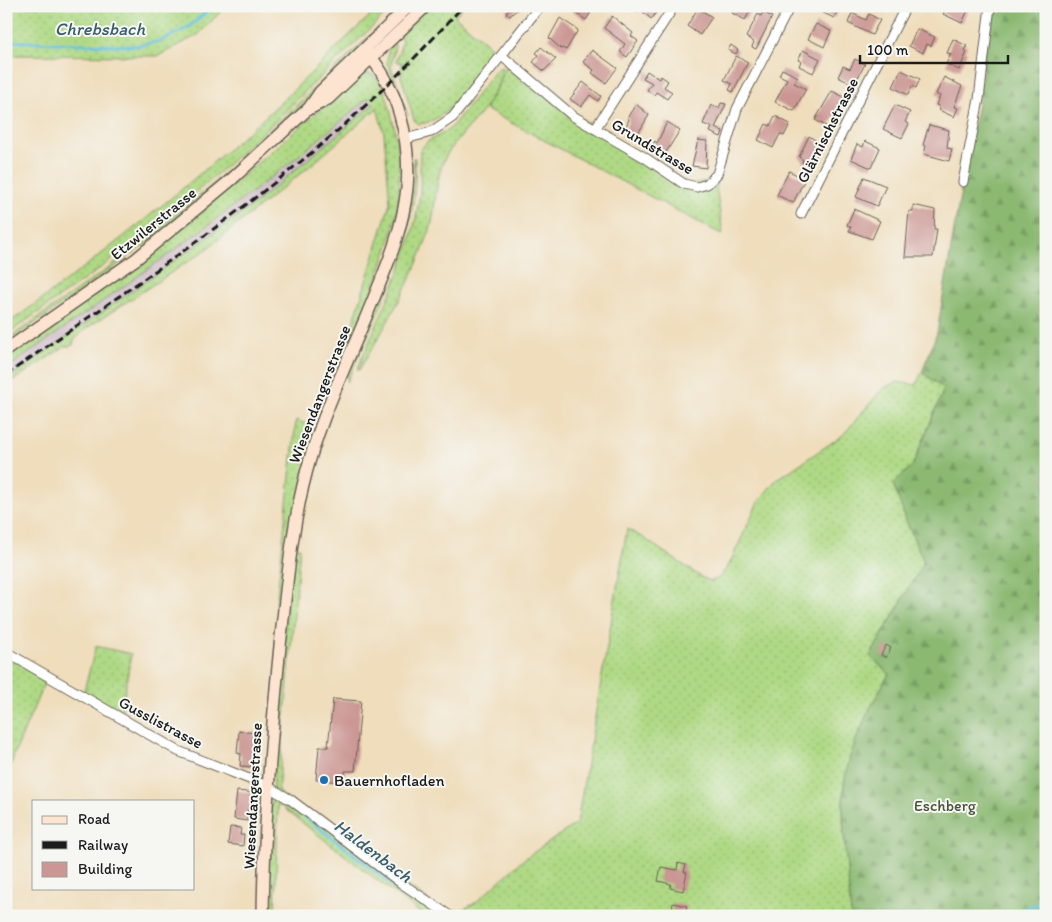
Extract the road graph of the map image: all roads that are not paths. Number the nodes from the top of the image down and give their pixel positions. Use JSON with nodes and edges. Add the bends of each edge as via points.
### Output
{"nodes":[{"id":1,"x":410,"y":6,"type":"edge"},
{"id":2,"x":426,"y":6,"type":"edge"},
{"id":3,"x":540,"y":6,"type":"edge"},
{"id":4,"x":674,"y":6,"type":"edge"},
{"id":5,"x":790,"y":6,"type":"edge"},
{"id":6,"x":906,"y":6,"type":"edge"},
{"id":7,"x":990,"y":6,"type":"edge"},
{"id":8,"x":369,"y":54,"type":"junction"},
{"id":9,"x":502,"y":56,"type":"junction"},
{"id":10,"x":595,"y":130,"type":"junction"},
{"id":11,"x":405,"y":139,"type":"junction"},
{"id":12,"x":962,"y":182,"type":"dead end"},
{"id":13,"x":801,"y":214,"type":"dead end"},
{"id":14,"x":6,"y":350,"type":"edge"},
{"id":15,"x":6,"y":652,"type":"edge"},
{"id":16,"x":267,"y":786,"type":"junction"},
{"id":17,"x":263,"y":916,"type":"edge"},
{"id":18,"x":450,"y":916,"type":"edge"}],
"edges":[{"from":1,"to":8,"type":"main road","name":"Etzwilerstrasse"},
{"from":2,"to":8,"type":"main road","name":"Etzwilerstrasse"},
{"from":3,"to":9,"type":"street"},
{"from":4,"to":10,"type":"street"},
{"from":5,"to":10,"type":"street","name":"Grundstrasse","via":[[741,100],[715,178],[707,184],[697,187],[684,184]]},
{"from":6,"to":13,"type":"street","name":"Glärnischstrasse"},
{"from":7,"to":12,"type":"street","via":[[980,92]]},
{"from":8,"to":11,"type":"main road","name":"Wiesendangerstrasse","via":[[391,89]]},
{"from":8,"to":14,"type":"main road","name":"Etzwilerstrasse","via":[[320,92],[309,108],[232,179],[156,242]]},
{"from":9,"to":10,"type":"street","name":"Grundstrasse","via":[[558,105]]},
{"from":9,"to":11,"type":"street","via":[[453,118],[431,132]]},
{"from":11,"to":16,"type":"main road","name":"Wiesendangerstrasse","via":[[407,185],[397,239],[321,426],[298,507],[284,607]]},
{"from":15,"to":16,"type":"street","name":"Gusslistrasse","via":[[178,751]]},
{"from":16,"to":17,"type":"main road","name":"Wiesendangerstrasse"},
{"from":16,"to":18,"type":"street","name":"Gusslistrasse"}]}
